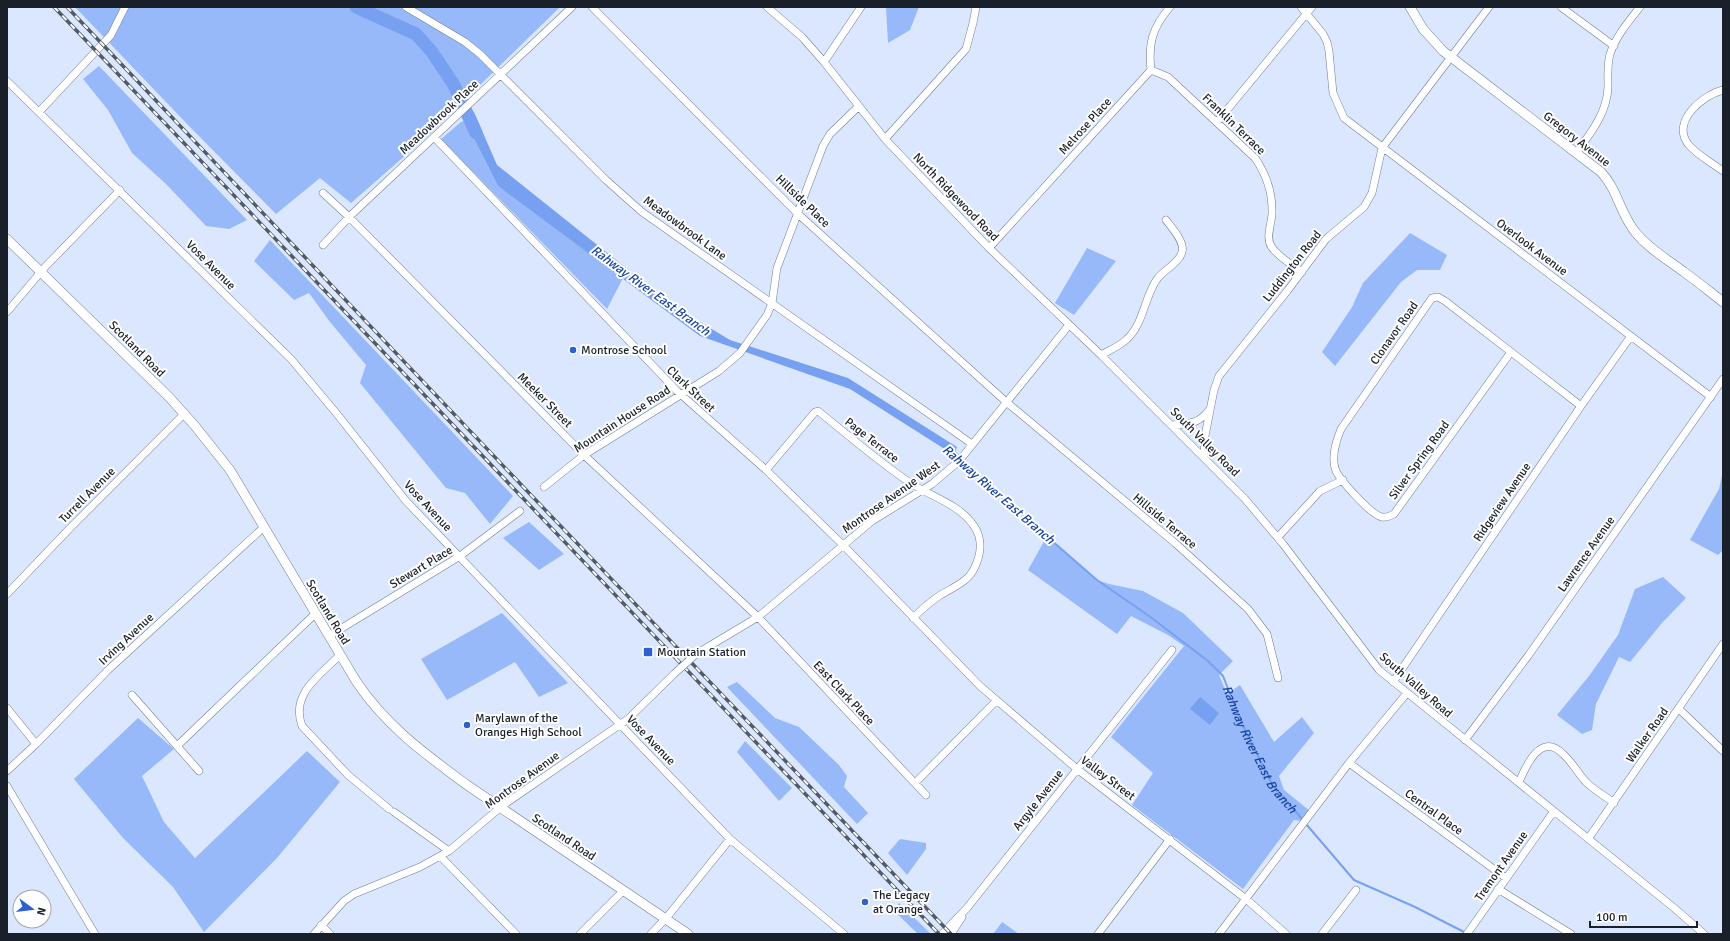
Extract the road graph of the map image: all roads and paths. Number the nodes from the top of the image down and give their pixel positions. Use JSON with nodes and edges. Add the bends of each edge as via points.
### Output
{"nodes":[{"id":1,"x":125,"y":7,"type":"edge"},
{"id":2,"x":406,"y":7,"type":"edge"},
{"id":3,"x":572,"y":7,"type":"edge"},
{"id":4,"x":592,"y":7,"type":"edge"},
{"id":5,"x":767,"y":7,"type":"edge"},
{"id":6,"x":861,"y":7,"type":"edge"},
{"id":7,"x":976,"y":7,"type":"edge"},
{"id":8,"x":1170,"y":7,"type":"edge"},
{"id":9,"x":1301,"y":7,"type":"edge"},
{"id":10,"x":1312,"y":7,"type":"edge"},
{"id":11,"x":1410,"y":7,"type":"edge"},
{"id":12,"x":1489,"y":7,"type":"edge"},
{"id":13,"x":1560,"y":7,"type":"edge"},
{"id":14,"x":1640,"y":7,"type":"edge"},
{"id":15,"x":1307,"y":13,"type":"junction"},
{"id":16,"x":1614,"y":46,"type":"junction"},
{"id":17,"x":1452,"y":58,"type":"junction"},
{"id":18,"x":824,"y":62,"type":"junction"},
{"id":19,"x":1151,"y":70,"type":"junction"},
{"id":20,"x":500,"y":75,"type":"junction"},
{"id":21,"x":7,"y":81,"type":"edge"},
{"id":22,"x":1723,"y":90,"type":"edge"},
{"id":23,"x":859,"y":106,"type":"junction"},
{"id":24,"x":39,"y":112,"type":"junction"},
{"id":25,"x":1217,"y":122,"type":"junction"},
{"id":26,"x":434,"y":137,"type":"junction"},
{"id":27,"x":885,"y":139,"type":"junction"},
{"id":28,"x":1382,"y":148,"type":"junction"},
{"id":29,"x":1576,"y":153,"type":"junction"},
{"id":30,"x":1723,"y":171,"type":"edge"},
{"id":31,"x":120,"y":190,"type":"junction"},
{"id":32,"x":323,"y":193,"type":"dead end"},
{"id":33,"x":797,"y":213,"type":"junction"},
{"id":34,"x":349,"y":217,"type":"junction"},
{"id":35,"x":1166,"y":220,"type":"dead end"},
{"id":36,"x":7,"y":239,"type":"edge"},
{"id":37,"x":323,"y":246,"type":"dead end"},
{"id":38,"x":989,"y":248,"type":"junction"},
{"id":39,"x":41,"y":272,"type":"junction"},
{"id":40,"x":1302,"y":272,"type":"junction"},
{"id":41,"x":1723,"y":302,"type":"edge"},
{"id":42,"x":772,"y":303,"type":"junction"},
{"id":43,"x":7,"y":312,"type":"edge"},
{"id":44,"x":1069,"y":325,"type":"junction"},
{"id":45,"x":1631,"y":336,"type":"junction"},
{"id":46,"x":1511,"y":352,"type":"junction"},
{"id":47,"x":1101,"y":356,"type":"junction"},
{"id":48,"x":1723,"y":379,"type":"edge"},
{"id":49,"x":1139,"y":393,"type":"joint"},
{"id":50,"x":680,"y":395,"type":"junction"},
{"id":51,"x":1711,"y":396,"type":"junction"},
{"id":52,"x":1006,"y":402,"type":"junction"},
{"id":53,"x":1581,"y":406,"type":"junction"},
{"id":54,"x":1212,"y":407,"type":"junction"},
{"id":55,"x":184,"y":413,"type":"junction"},
{"id":56,"x":1172,"y":424,"type":"junction"},
{"id":57,"x":972,"y":444,"type":"junction"},
{"id":58,"x":584,"y":456,"type":"junction"},
{"id":59,"x":1204,"y":456,"type":"junction"},
{"id":60,"x":766,"y":470,"type":"junction"},
{"id":61,"x":1343,"y":480,"type":"junction"},
{"id":62,"x":544,"y":487,"type":"dead end"},
{"id":63,"x":922,"y":490,"type":"junction"},
{"id":64,"x":520,"y":511,"type":"dead end"},
{"id":65,"x":264,"y":527,"type":"junction"},
{"id":66,"x":1278,"y":538,"type":"junction"},
{"id":67,"x":843,"y":545,"type":"junction"},
{"id":68,"x":460,"y":556,"type":"junction"},
{"id":69,"x":7,"y":594,"type":"edge"},
{"id":70,"x":316,"y":613,"type":"junction"},
{"id":71,"x":758,"y":617,"type":"junction"},
{"id":72,"x":913,"y":618,"type":"junction"},
{"id":73,"x":926,"y":630,"type":"joint"},
{"id":74,"x":329,"y":636,"type":"junction"},
{"id":75,"x":1723,"y":644,"type":"edge"},
{"id":76,"x":1172,"y":650,"type":"dead end"},
{"id":77,"x":696,"y":654,"type":"joint"},
{"id":78,"x":340,"y":655,"type":"junction"},
{"id":79,"x":1278,"y":678,"type":"dead end"},
{"id":80,"x":1393,"y":682,"type":"junction"},
{"id":81,"x":1407,"y":693,"type":"junction"},
{"id":82,"x":132,"y":694,"type":"dead end"},
{"id":83,"x":996,"y":701,"type":"junction"},
{"id":84,"x":7,"y":708,"type":"edge"},
{"id":85,"x":1678,"y":709,"type":"junction"},
{"id":86,"x":620,"y":724,"type":"junction"},
{"id":87,"x":1465,"y":740,"type":"junction"},
{"id":88,"x":36,"y":744,"type":"junction"},
{"id":89,"x":177,"y":746,"type":"junction"},
{"id":90,"x":1723,"y":752,"type":"edge"},
{"id":91,"x":1349,"y":763,"type":"junction"},
{"id":92,"x":1077,"y":769,"type":"junction"},
{"id":93,"x":7,"y":771,"type":"edge"},
{"id":94,"x":199,"y":771,"type":"dead end"},
{"id":95,"x":1519,"y":782,"type":"junction"},
{"id":96,"x":915,"y":783,"type":"junction"},
{"id":97,"x":7,"y":786,"type":"edge"},
{"id":98,"x":926,"y":795,"type":"dead end"},
{"id":99,"x":1614,"y":802,"type":"junction"},
{"id":100,"x":500,"y":807,"type":"junction"},
{"id":101,"x":1554,"y":812,"type":"junction"},
{"id":102,"x":730,"y":839,"type":"junction"},
{"id":103,"x":1170,"y":839,"type":"junction"},
{"id":104,"x":1588,"y":839,"type":"junction"},
{"id":105,"x":449,"y":852,"type":"junction"},
{"id":106,"x":441,"y":857,"type":"junction"},
{"id":107,"x":1506,"y":878,"type":"junction"},
{"id":108,"x":1498,"y":889,"type":"junction"},
{"id":109,"x":1356,"y":890,"type":"dead end"},
{"id":110,"x":623,"y":891,"type":"junction"},
{"id":111,"x":1246,"y":899,"type":"junction"},
{"id":112,"x":967,"y":908,"type":"junction"},
{"id":113,"x":665,"y":919,"type":"junction"},
{"id":114,"x":321,"y":925,"type":"junction"},
{"id":115,"x":95,"y":934,"type":"edge"},
{"id":116,"x":314,"y":934,"type":"edge"},
{"id":117,"x":330,"y":934,"type":"edge"},
{"id":118,"x":516,"y":934,"type":"edge"},
{"id":119,"x":580,"y":934,"type":"edge"},
{"id":120,"x":651,"y":934,"type":"edge"},
{"id":121,"x":688,"y":934,"type":"edge"},
{"id":122,"x":844,"y":934,"type":"edge"},
{"id":123,"x":942,"y":934,"type":"edge"},
{"id":124,"x":951,"y":934,"type":"edge"},
{"id":125,"x":1098,"y":934,"type":"edge"},
{"id":126,"x":1219,"y":934,"type":"edge"},
{"id":127,"x":1286,"y":934,"type":"edge"},
{"id":128,"x":1322,"y":934,"type":"edge"},
{"id":129,"x":1467,"y":934,"type":"edge"},
{"id":130,"x":1571,"y":934,"type":"edge"},
{"id":131,"x":1704,"y":934,"type":"edge"}],
"edges":[{"from":1,"to":24,"type":"street","via":[[110,35]]},
{"from":2,"to":20,"type":"street","name":"Meadowbrook Lane","via":[[465,42]]},
{"from":3,"to":20,"type":"street","name":"Meadowbrook Place"},
{"from":4,"to":33,"type":"street","name":"Hillside Place"},
{"from":5,"to":18,"type":"street","name":"North Ridgewood Road","via":[[802,37]]},
{"from":6,"to":18,"type":"street"},
{"from":7,"to":27,"type":"street","via":[[966,49]]},
{"from":8,"to":19,"type":"street","via":[[1154,28],[1150,46]]},
{"from":9,"to":15,"type":"street"},
{"from":10,"to":15,"type":"street"},
{"from":11,"to":17,"type":"main road","name":"Gregory Avenue","via":[[1423,29]]},
{"from":12,"to":17,"type":"street","name":"Luddington Road"},
{"from":13,"to":16,"type":"street"},
{"from":14,"to":16,"type":"street"},
{"from":15,"to":25,"type":"street"},
{"from":15,"to":28,"type":"street","name":"Overlook Avenue","via":[[1326,42],[1333,93],[1342,114]]},
{"from":16,"to":29,"type":"street","via":[[1610,55],[1608,88],[1602,111],[1596,126]]},
{"from":17,"to":28,"type":"street","name":"Luddington Road"},
{"from":17,"to":29,"type":"main road","name":"Gregory Avenue"},
{"from":18,"to":23,"type":"street","name":"North Ridgewood Road"},
{"from":19,"to":25,"type":"street","name":"Franklin Terrace","via":[[1168,77]]},
{"from":19,"to":38,"type":"street","name":"Melrose Place"},
{"from":20,"to":26,"type":"street","name":"Meadowbrook Place"},
{"from":20,"to":42,"type":"street","name":"Meadowbrook Lane","via":[[628,200],[659,225]]},
{"from":21,"to":24,"type":"street","name":"Vose Avenue"},
{"from":22,"to":30,"type":"street","via":[[1711,95],[1691,111],[1685,121],[1684,132],[1687,143],[1693,149]]},
{"from":23,"to":27,"type":"street","name":"North Ridgewood Road"},
{"from":23,"to":33,"type":"street","name":"Mountain House Road","via":[[830,134]]},
{"from":24,"to":31,"type":"street","name":"Vose Avenue"},
{"from":25,"to":40,"type":"street","name":"Franklin Terrace","via":[[1262,167],[1270,188],[1271,246]]},
{"from":26,"to":34,"type":"street","name":"Meadowbrook Place"},
{"from":26,"to":50,"type":"street","name":"Clark Street"},
{"from":27,"to":38,"type":"street","name":"North Ridgewood Road"},
{"from":28,"to":40,"type":"street","name":"Luddington Road","via":[[1372,193],[1364,207],[1326,239]]},
{"from":28,"to":45,"type":"street","name":"Overlook Avenue"},
{"from":29,"to":41,"type":"main road","name":"Gregory Avenue","via":[[1610,182],[1625,217],[1650,248]]},
{"from":31,"to":39,"type":"street"},
{"from":31,"to":68,"type":"street","name":"Vose Avenue","via":[[291,359],[406,501]]},
{"from":32,"to":34,"type":"street","name":"Meeker Street"},
{"from":33,"to":42,"type":"street","name":"Mountain House Road","via":[[777,268]]},
{"from":33,"to":52,"type":"street","name":"Hillside Place"},
{"from":34,"to":37,"type":"street","name":"Meadowbrook Place"},
{"from":34,"to":58,"type":"street","name":"Meeker Street"},
{"from":35,"to":47,"type":"street","via":[[1181,242],[1182,252],[1158,277],[1138,326],[1127,339]]},
{"from":36,"to":39,"type":"main road","name":"Scotland Road"},
{"from":38,"to":44,"type":"street","name":"North Ridgewood Road"},
{"from":39,"to":43,"type":"street"},
{"from":39,"to":55,"type":"main road","name":"Scotland Road"},
{"from":40,"to":54,"type":"street","name":"Luddington Road","via":[[1219,376]]},
{"from":42,"to":50,"type":"street","name":"Mountain House Road","via":[[767,315],[740,353],[719,371]]},
{"from":42,"to":57,"type":"street","name":"Meadowbrook Lane"},
{"from":44,"to":47,"type":"street","name":"North Ridgewood Road"},
{"from":44,"to":52,"type":"street","name":"Montrose Avenue West"},
{"from":45,"to":51,"type":"street","name":"Overlook Avenue"},
{"from":45,"to":53,"type":"street","name":"Ridgeview Avenue"},
{"from":46,"to":53,"type":"street","name":"Clonavor Road"},
{"from":46,"to":61,"type":"street","name":"Silver Spring Road","via":[[1394,514],[1387,517],[1374,515]]},
{"from":46,"to":61,"type":"street","name":"Clonavor Road","via":[[1445,301],[1438,297],[1432,298],[1341,429],[1334,462],[1336,472]]},
{"from":47,"to":49,"type":"street","name":"North Ridgewood Road"},
{"from":48,"to":51,"type":"street","name":"Lawrence Avenue"},
{"from":49,"to":56,"type":"street","name":"South Valley Road"},
{"from":50,"to":58,"type":"street","name":"Mountain House Road"},
{"from":50,"to":60,"type":"street","name":"Clark Street"},
{"from":51,"to":87,"type":"street","name":"Lawrence Avenue","via":[[1528,656]]},
{"from":52,"to":57,"type":"street","name":"Montrose Avenue West"},
{"from":52,"to":79,"type":"street","name":"Hillside Terrace","via":[[1175,543],[1248,609],[1267,634]]},
{"from":53,"to":80,"type":"street","name":"Ridgeview Avenue"},
{"from":54,"to":56,"type":"street","via":[[1204,418],[1190,424]]},
{"from":54,"to":59,"type":"street","name":"Luddington Road","via":[[1205,436]]},
{"from":55,"to":65,"type":"main road","name":"Scotland Road","via":[[230,470]]},
{"from":55,"to":69,"type":"street","name":"Turrell Avenue"},
{"from":56,"to":59,"type":"street","name":"South Valley Road"},
{"from":57,"to":63,"type":"street","name":"Montrose Avenue West","via":[[959,461]]},
{"from":58,"to":62,"type":"street","name":"Mountain House Road"},
{"from":58,"to":71,"type":"street","name":"Meeker Street"},
{"from":59,"to":66,"type":"street","name":"South Valley Road"},
{"from":60,"to":63,"type":"street","name":"Page Terrace","via":[[815,412],[818,412]]},
{"from":60,"to":67,"type":"street","name":"Clark Street"},
{"from":61,"to":66,"type":"street","via":[[1320,491]]},
{"from":63,"to":67,"type":"street","name":"Montrose Avenue West","via":[[872,521]]},
{"from":63,"to":72,"type":"street","name":"Page Terrace","via":[[939,498],[968,518],[980,537],[980,548],[976,565],[967,579],[938,596]]},
{"from":64,"to":68,"type":"street","name":"Stewart Place"},
{"from":65,"to":70,"type":"main road","name":"Scotland Road"},
{"from":65,"to":88,"type":"street","name":"Irving Avenue","via":[[108,670]]},
{"from":66,"to":80,"type":"street","name":"South Valley Road","via":[[1378,670]]},
{"from":67,"to":71,"type":"street","name":"Montrose Avenue West"},
{"from":67,"to":72,"type":"street","name":"Clark Street"},
{"from":68,"to":74,"type":"street","name":"Stewart Place"},
{"from":68,"to":86,"type":"street","name":"Vose Avenue"},
{"from":70,"to":74,"type":"main road","name":"Scotland Road"},
{"from":70,"to":89,"type":"street"},
{"from":71,"to":77,"type":"street","name":"Montrose Avenue West"},
{"from":71,"to":96,"type":"street","name":"East Clark Place"},
{"from":72,"to":73,"type":"street","name":"Clark Street"},
{"from":73,"to":83,"type":"street","name":"Valley Street"},
{"from":74,"to":78,"type":"main road","name":"Scotland Road"},
{"from":75,"to":85,"type":"street","name":"Walker Road"},
{"from":76,"to":92,"type":"street","name":"Argyle Avenue"},
{"from":77,"to":86,"type":"street","name":"Montrose Avenue","bridge":true},
{"from":78,"to":100,"type":"main road","name":"Scotland Road","via":[[368,699],[391,724],[433,760]]},
{"from":78,"to":105,"type":"street","via":[[302,696],[298,716],[302,726],[348,775]]},
{"from":80,"to":81,"type":"street","name":"South Valley Road"},
{"from":81,"to":87,"type":"street","name":"South Valley Road"},
{"from":81,"to":91,"type":"street"},
{"from":82,"to":89,"type":"street"},
{"from":83,"to":92,"type":"street","name":"Valley Street"},
{"from":83,"to":96,"type":"street"},
{"from":84,"to":88,"type":"street"},
{"from":85,"to":90,"type":"street"},
{"from":85,"to":99,"type":"street","name":"Walker Road"},
{"from":86,"to":100,"type":"street","name":"Montrose Avenue"},
{"from":86,"to":102,"type":"street","name":"Vose Avenue"},
{"from":87,"to":95,"type":"street","name":"South Valley Road"},
{"from":88,"to":93,"type":"street","name":"Irving Avenue"},
{"from":89,"to":94,"type":"street"},
{"from":91,"to":107,"type":"street","name":"Central Place"},
{"from":91,"to":111,"type":"street"},
{"from":92,"to":103,"type":"street","name":"Valley Street"},
{"from":92,"to":112,"type":"street","name":"Argyle Avenue"},
{"from":95,"to":99,"type":"street","via":[[1528,761],[1536,751],[1552,747],[1564,755],[1588,784]]},
{"from":95,"to":101,"type":"street","name":"South Valley Road"},
{"from":96,"to":98,"type":"street","name":"East Clark Place"},
{"from":97,"to":115,"type":"street"},
{"from":99,"to":104,"type":"street","name":"Walker Road"},
{"from":100,"to":105,"type":"street","name":"Montrose Avenue"},
{"from":100,"to":110,"type":"main road","name":"Scotland Road"},
{"from":101,"to":104,"type":"street","name":"South Valley Road"},
{"from":101,"to":107,"type":"street","name":"Tremont Avenue"},
{"from":102,"to":113,"type":"street"},
{"from":102,"to":122,"type":"street","name":"Vose Avenue"},
{"from":103,"to":111,"type":"street","name":"Valley Street"},
{"from":103,"to":125,"type":"street"},
{"from":104,"to":131,"type":"street","name":"South Valley Road"},
{"from":105,"to":106,"type":"street","name":"Montrose Avenue"},
{"from":106,"to":114,"type":"street","name":"Montrose Avenue","via":[[354,894]]},
{"from":106,"to":118,"type":"street"},
{"from":107,"to":108,"type":"street","name":"Tremont Avenue"},
{"from":108,"to":129,"type":"street","name":"Tremont Avenue"},
{"from":108,"to":130,"type":"street"},
{"from":109,"to":128,"type":"street"},
{"from":110,"to":113,"type":"main road","name":"Scotland Road"},
{"from":110,"to":119,"type":"street"},
{"from":111,"to":126,"type":"street"},
{"from":111,"to":127,"type":"street","name":"Valley Street"},
{"from":112,"to":123,"type":"street","name":"Argyle Avenue"},
{"from":112,"to":124,"type":"street","name":"Argyle Avenue"},
{"from":113,"to":120,"type":"street"},
{"from":113,"to":121,"type":"main road","name":"Scotland Road"},
{"from":114,"to":116,"type":"street","name":"Montrose Avenue"},
{"from":114,"to":117,"type":"street"}]}
